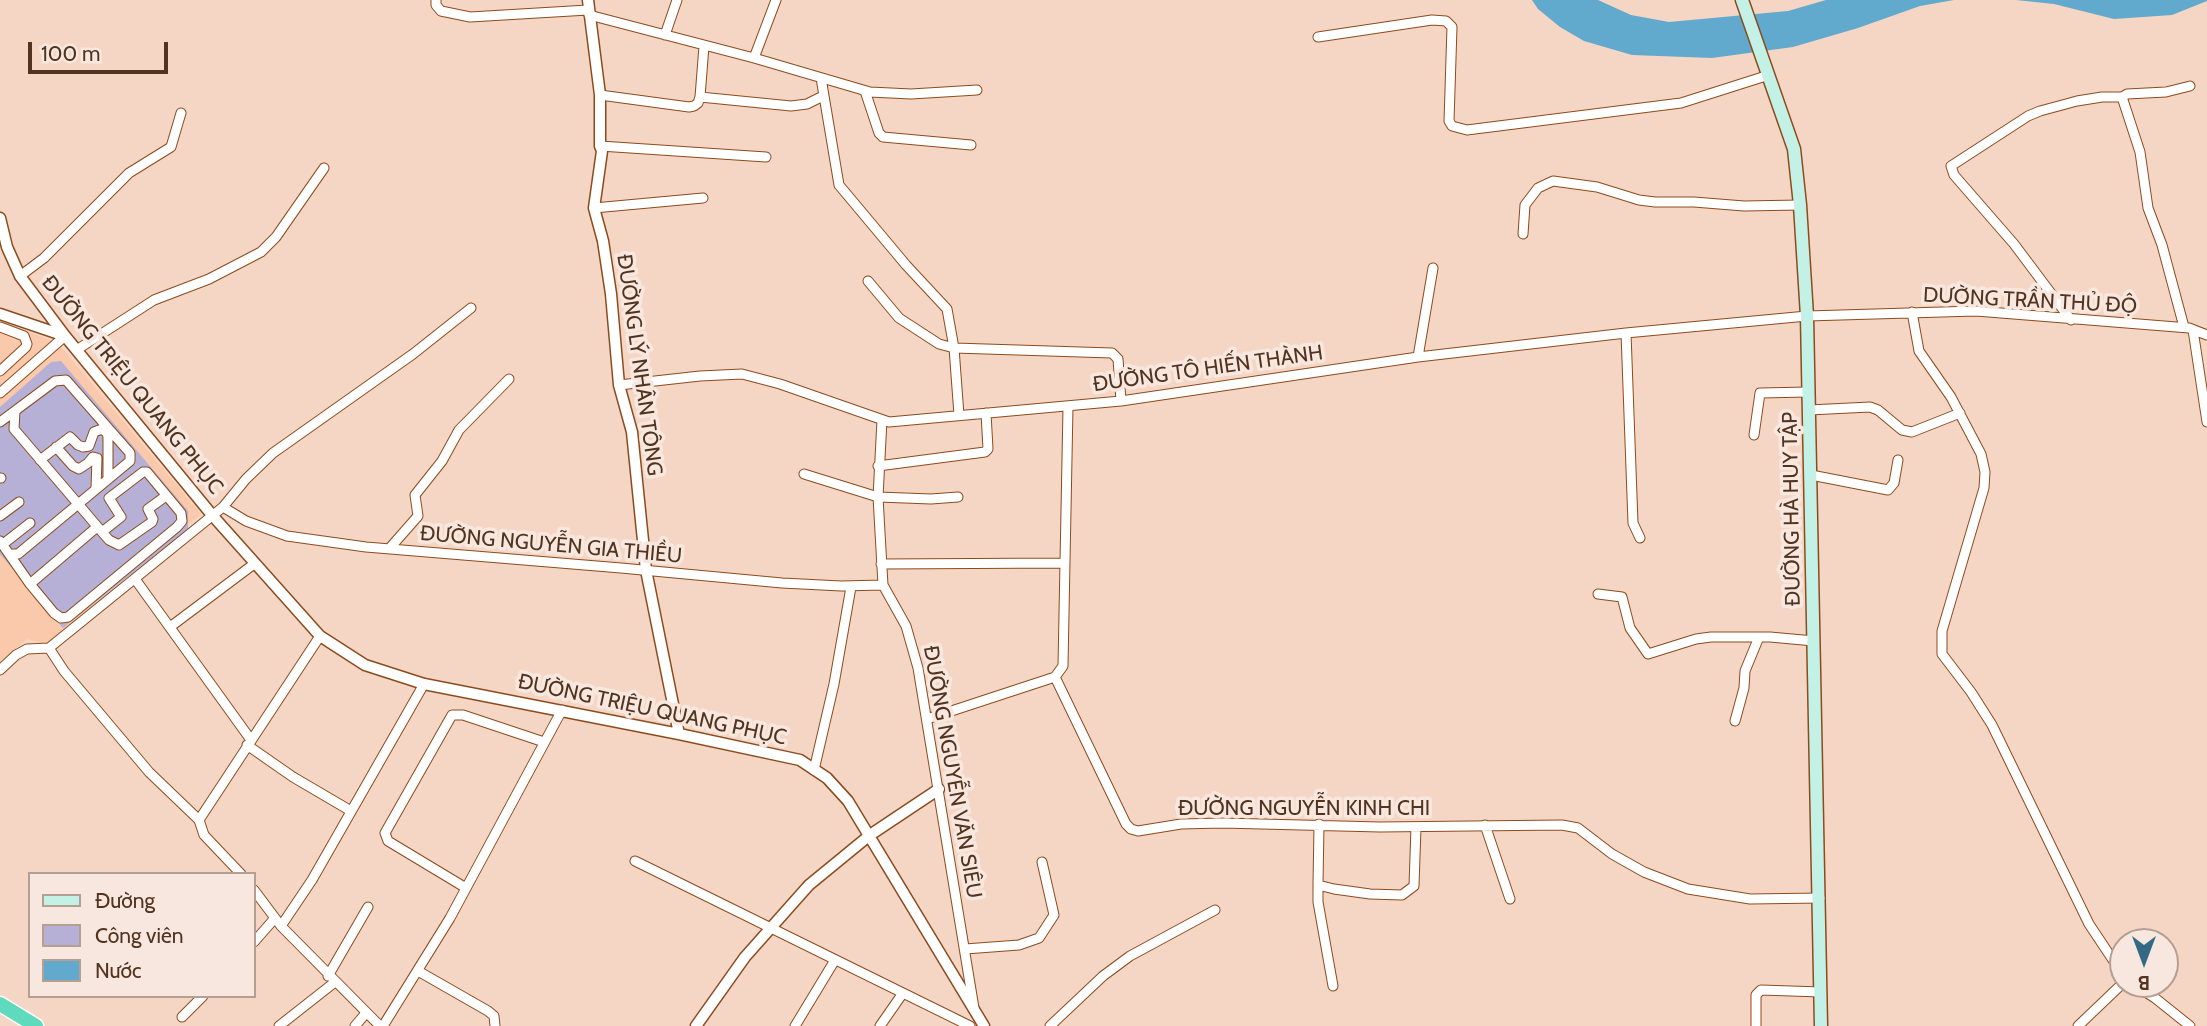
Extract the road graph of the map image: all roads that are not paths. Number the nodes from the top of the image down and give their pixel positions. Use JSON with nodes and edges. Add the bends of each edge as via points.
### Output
{"nodes":[{"id":1,"x":436,"y":0,"type":"edge"},
{"id":2,"x":677,"y":0,"type":"edge"},
{"id":3,"x":776,"y":0,"type":"edge"},
{"id":4,"x":1742,"y":0,"type":"edge"},
{"id":5,"x":588,"y":8,"type":"edge"},
{"id":6,"x":665,"y":35,"type":"junction"},
{"id":7,"x":1318,"y":37,"type":"dead end"},
{"id":8,"x":704,"y":46,"type":"junction"},
{"id":9,"x":754,"y":58,"type":"junction"},
{"id":10,"x":1769,"y":75,"type":"junction"},
{"id":11,"x":821,"y":78,"type":"junction"},
{"id":12,"x":2190,"y":86,"type":"dead end"},
{"id":13,"x":977,"y":90,"type":"dead end"},
{"id":14,"x":866,"y":91,"type":"junction"},
{"id":15,"x":600,"y":95,"type":"junction"},
{"id":16,"x":823,"y":96,"type":"junction"},
{"id":17,"x":700,"y":97,"type":"junction"},
{"id":18,"x":2122,"y":97,"type":"junction"},
{"id":19,"x":181,"y":113,"type":"dead end"},
{"id":20,"x":971,"y":145,"type":"dead end"},
{"id":21,"x":600,"y":146,"type":"junction"},
{"id":22,"x":766,"y":157,"type":"dead end"},
{"id":23,"x":324,"y":168,"type":"dead end"},
{"id":24,"x":703,"y":198,"type":"dead end"},
{"id":25,"x":1800,"y":205,"type":"junction"},
{"id":26,"x":594,"y":208,"type":"junction"},
{"id":27,"x":0,"y":218,"type":"edge"},
{"id":28,"x":1523,"y":234,"type":"dead end"},
{"id":29,"x":1433,"y":268,"type":"dead end"},
{"id":30,"x":20,"y":276,"type":"junction"},
{"id":31,"x":868,"y":281,"type":"dead end"},
{"id":32,"x":471,"y":308,"type":"dead end"},
{"id":33,"x":1912,"y":312,"type":"junction"},
{"id":34,"x":0,"y":314,"type":"edge"},
{"id":35,"x":1807,"y":316,"type":"junction"},
{"id":36,"x":2071,"y":320,"type":"junction"},
{"id":37,"x":0,"y":327,"type":"edge"},
{"id":38,"x":2189,"y":328,"type":"junction"},
{"id":39,"x":1626,"y":333,"type":"junction"},
{"id":40,"x":2207,"y":335,"type":"edge"},
{"id":41,"x":65,"y":336,"type":"junction"},
{"id":42,"x":954,"y":348,"type":"junction"},
{"id":43,"x":78,"y":349,"type":"junction"},
{"id":44,"x":1418,"y":357,"type":"junction"},
{"id":45,"x":0,"y":371,"type":"edge"},
{"id":46,"x":509,"y":379,"type":"dead end"},
{"id":47,"x":620,"y":385,"type":"junction"},
{"id":48,"x":1809,"y":392,"type":"junction"},
{"id":49,"x":0,"y":393,"type":"edge"},
{"id":50,"x":1121,"y":401,"type":"junction"},
{"id":51,"x":1068,"y":407,"type":"junction"},
{"id":52,"x":1809,"y":410,"type":"junction"},
{"id":53,"x":15,"y":411,"type":"junction"},
{"id":54,"x":986,"y":413,"type":"junction"},
{"id":55,"x":1960,"y":413,"type":"junction"},
{"id":56,"x":959,"y":415,"type":"junction"},
{"id":57,"x":882,"y":420,"type":"junction"},
{"id":58,"x":2207,"y":422,"type":"edge"},
{"id":59,"x":0,"y":423,"type":"edge"},
{"id":60,"x":14,"y":429,"type":"junction"},
{"id":61,"x":1754,"y":435,"type":"dead end"},
{"id":62,"x":56,"y":447,"type":"junction"},
{"id":63,"x":40,"y":460,"type":"junction"},
{"id":64,"x":1898,"y":460,"type":"dead end"},
{"id":65,"x":878,"y":466,"type":"junction"},
{"id":66,"x":804,"y":474,"type":"dead end"},
{"id":67,"x":1811,"y":475,"type":"junction"},
{"id":68,"x":108,"y":478,"type":"junction"},
{"id":69,"x":96,"y":488,"type":"junction"},
{"id":70,"x":166,"y":496,"type":"junction"},
{"id":71,"x":958,"y":497,"type":"dead end"},
{"id":72,"x":878,"y":498,"type":"junction"},
{"id":73,"x":19,"y":502,"type":"dead end"},
{"id":74,"x":78,"y":503,"type":"junction"},
{"id":75,"x":223,"y":507,"type":"junction"},
{"id":76,"x":212,"y":515,"type":"junction"},
{"id":77,"x":0,"y":516,"type":"edge"},
{"id":78,"x":30,"y":523,"type":"dead end"},
{"id":79,"x":99,"y":530,"type":"junction"},
{"id":80,"x":1640,"y":538,"type":"dead end"},
{"id":81,"x":1,"y":543,"type":"edge"},
{"id":82,"x":390,"y":549,"type":"junction"},
{"id":83,"x":9,"y":554,"type":"junction"},
{"id":84,"x":1065,"y":563,"type":"junction"},
{"id":85,"x":254,"y":564,"type":"junction"},
{"id":86,"x":881,"y":564,"type":"junction"},
{"id":87,"x":646,"y":570,"type":"junction"},
{"id":88,"x":135,"y":579,"type":"junction"},
{"id":89,"x":30,"y":584,"type":"junction"},
{"id":90,"x":883,"y":585,"type":"junction"},
{"id":91,"x":850,"y":587,"type":"junction"},
{"id":92,"x":1598,"y":594,"type":"dead end"},
{"id":93,"x":170,"y":627,"type":"junction"},
{"id":94,"x":320,"y":636,"type":"junction"},
{"id":95,"x":1759,"y":637,"type":"junction"},
{"id":96,"x":1814,"y":641,"type":"junction"},
{"id":97,"x":49,"y":648,"type":"junction"},
{"id":98,"x":0,"y":670,"type":"edge"},
{"id":99,"x":1055,"y":677,"type":"junction"},
{"id":100,"x":424,"y":684,"type":"junction"},
{"id":101,"x":562,"y":710,"type":"junction"},
{"id":102,"x":927,"y":719,"type":"junction"},
{"id":103,"x":1735,"y":721,"type":"dead end"},
{"id":104,"x":679,"y":734,"type":"junction"},
{"id":105,"x":544,"y":742,"type":"junction"},
{"id":106,"x":249,"y":743,"type":"junction"},
{"id":107,"x":814,"y":770,"type":"junction"},
{"id":108,"x":939,"y":789,"type":"junction"},
{"id":109,"x":351,"y":811,"type":"junction"},
{"id":110,"x":199,"y":820,"type":"junction"},
{"id":111,"x":1319,"y":824,"type":"junction"},
{"id":112,"x":1485,"y":825,"type":"junction"},
{"id":113,"x":1416,"y":827,"type":"junction"},
{"id":114,"x":870,"y":835,"type":"junction"},
{"id":115,"x":635,"y":861,"type":"dead end"},
{"id":116,"x":1042,"y":862,"type":"dead end"},
{"id":117,"x":239,"y":872,"type":"edge"},
{"id":118,"x":1318,"y":885,"type":"junction"},
{"id":119,"x":466,"y":888,"type":"junction"},
{"id":120,"x":256,"y":893,"type":"edge"},
{"id":121,"x":1820,"y":898,"type":"junction"},
{"id":122,"x":1510,"y":899,"type":"dead end"},
{"id":123,"x":368,"y":907,"type":"dead end"},
{"id":124,"x":1215,"y":910,"type":"dead end"},
{"id":125,"x":278,"y":922,"type":"junction"},
{"id":126,"x":770,"y":929,"type":"junction"},
{"id":127,"x":256,"y":940,"type":"edge"},
{"id":128,"x":965,"y":949,"type":"junction"},
{"id":129,"x":2109,"y":954,"type":"edge"},
{"id":130,"x":835,"y":960,"type":"junction"},
{"id":131,"x":418,"y":971,"type":"junction"},
{"id":132,"x":332,"y":979,"type":"junction"},
{"id":133,"x":1333,"y":986,"type":"dead end"},
{"id":134,"x":1821,"y":992,"type":"junction"},
{"id":135,"x":903,"y":993,"type":"junction"},
{"id":136,"x":2109,"y":996,"type":"edge"},
{"id":137,"x":201,"y":998,"type":"edge"},
{"id":138,"x":2155,"y":998,"type":"edge"},
{"id":139,"x":0,"y":1004,"type":"edge"},
{"id":140,"x":974,"y":1010,"type":"junction"},
{"id":141,"x":366,"y":1013,"type":"junction"},
{"id":142,"x":182,"y":1017,"type":"dead end"},
{"id":143,"x":36,"y":1026,"type":"edge"},
{"id":144,"x":279,"y":1026,"type":"edge"},
{"id":145,"x":355,"y":1026,"type":"edge"},
{"id":146,"x":381,"y":1026,"type":"edge"},
{"id":147,"x":495,"y":1026,"type":"edge"},
{"id":148,"x":696,"y":1026,"type":"edge"},
{"id":149,"x":796,"y":1026,"type":"edge"},
{"id":150,"x":880,"y":1026,"type":"edge"},
{"id":151,"x":970,"y":1026,"type":"edge"},
{"id":152,"x":984,"y":1026,"type":"edge"},
{"id":153,"x":1050,"y":1026,"type":"edge"},
{"id":154,"x":1756,"y":1026,"type":"edge"},
{"id":155,"x":1821,"y":1026,"type":"edge"},
{"id":156,"x":2078,"y":1026,"type":"edge"},
{"id":157,"x":2190,"y":1026,"type":"edge"}],
"edges":[{"from":1,"to":5,"type":"street","via":[[441,11],[470,17]]},
{"from":2,"to":6,"type":"street"},
{"from":3,"to":9,"type":"street"},
{"from":4,"to":10,"type":"main road","name":"ĐƯỜNG HÀ HUY TẬP"},
{"from":5,"to":6,"type":"street"},
{"from":5,"to":15,"type":"street","name":"ĐƯỜNG LÝ NHÂN TÔNG"},
{"from":6,"to":8,"type":"street"},
{"from":7,"to":10,"type":"street","via":[[1446,21],[1452,27],[1449,121],[1467,130],[1681,103]]},
{"from":8,"to":9,"type":"street"},
{"from":8,"to":17,"type":"street"},
{"from":9,"to":11,"type":"street"},
{"from":10,"to":25,"type":"main road","name":"ĐƯỜNG HÀ HUY TẬP","via":[[1794,149]]},
{"from":11,"to":14,"type":"street"},
{"from":11,"to":16,"type":"street"},
{"from":12,"to":18,"type":"street"},
{"from":13,"to":14,"type":"street"},
{"from":14,"to":20,"type":"street","via":[[883,137]]},
{"from":15,"to":17,"type":"street","via":[[689,107]]},
{"from":15,"to":21,"type":"street","name":"ĐƯỜNG LÝ NHÂN TÔNG"},
{"from":16,"to":17,"type":"street","via":[[792,106]]},
{"from":16,"to":42,"type":"street","via":[[839,185],[944,304]]},
{"from":18,"to":36,"type":"street","via":[[2077,101],[2040,111],[1951,166],[1954,176],[2014,244]]},
{"from":18,"to":38,"type":"street","via":[[2140,152],[2146,201]]},
{"from":19,"to":30,"type":"street","via":[[171,147],[129,173]]},
{"from":21,"to":22,"type":"street"},
{"from":21,"to":26,"type":"street","name":"ĐƯỜNG LÝ NHÂN TÔNG"},
{"from":23,"to":43,"type":"street","via":[[261,252],[154,300]]},
{"from":24,"to":26,"type":"street"},
{"from":25,"to":28,"type":"street","via":[[1656,202],[1553,181],[1538,188],[1525,205]]},
{"from":25,"to":35,"type":"main road","name":"ĐƯỜNG HÀ HUY TẬP"},
{"from":26,"to":47,"type":"street","name":"ĐƯỜNG LÝ NHÂN TÔNG","via":[[611,294]]},
{"from":27,"to":30,"type":"street","name":"ĐƯỜNG TRIỆU QUANG PHỤC"},
{"from":29,"to":44,"type":"street"},
{"from":30,"to":41,"type":"street","name":"ĐƯỜNG TRIỆU QUANG PHỤC"},
{"from":31,"to":42,"type":"street","via":[[899,318],[925,337]]},
{"from":32,"to":75,"type":"street","via":[[273,453]]},
{"from":33,"to":35,"type":"street","name":"DƯỜNG TRẦN THỦ ĐỘ"},
{"from":33,"to":36,"type":"street","name":"DƯỜNG TRẦN THỦ ĐỘ","via":[[1976,311]]},
{"from":33,"to":55,"type":"street","via":[[1919,351]]},
{"from":34,"to":41,"type":"street"},
{"from":35,"to":39,"type":"street","name":"ĐƯỜNG TÔ HIẾN THÀNH"},
{"from":35,"to":48,"type":"main road","name":"ĐƯỜNG HÀ HUY TẬP"},
{"from":36,"to":38,"type":"street","name":"DƯỜNG TRẦN THỦ ĐỘ"},
{"from":37,"to":45,"type":"street","via":[[24,336],[27,344]]},
{"from":38,"to":40,"type":"street","name":"DƯỜNG TRẦN THỦ ĐỘ"},
{"from":38,"to":58,"type":"street"},
{"from":39,"to":44,"type":"street","name":"ĐƯỜNG TÔ HIẾN THÀNH"},
{"from":39,"to":80,"type":"street","via":[[1633,523]]},
{"from":41,"to":43,"type":"street","name":"ĐƯỜNG TRIỆU QUANG PHỤC"},
{"from":41,"to":49,"type":"street"},
{"from":42,"to":50,"type":"street","via":[[1112,353],[1118,359]]},
{"from":42,"to":56,"type":"street"},
{"from":43,"to":76,"type":"street","name":"ĐƯỜNG TRIỆU QUANG PHỤC"},
{"from":44,"to":50,"type":"street","name":"ĐƯỜNG TÔ HIẾN THÀNH"},
{"from":46,"to":82,"type":"street","via":[[459,430],[415,495],[418,516]]},
{"from":47,"to":57,"type":"street","name":"ĐƯỜNG TÔ HIẾN THÀNH","via":[[742,374]]},
{"from":47,"to":87,"type":"street","name":"ĐƯỜNG LÝ NHÂN TÔNG","via":[[632,432]]},
{"from":48,"to":52,"type":"main road","name":"ĐƯỜNG HÀ HUY TẬP"},
{"from":48,"to":61,"type":"street","via":[[1760,393]]},
{"from":50,"to":51,"type":"street","name":"ĐƯỜNG TÔ HIẾN THÀNH"},
{"from":51,"to":54,"type":"street","name":"ĐƯỜNG TÔ HIẾN THÀNH"},
{"from":51,"to":84,"type":"street"},
{"from":52,"to":55,"type":"street","via":[[1870,407],[1912,432]]},
{"from":52,"to":67,"type":"main road","name":"ĐƯỜNG HÀ HUY TẬP"},
{"from":53,"to":59,"type":"street"},
{"from":53,"to":60,"type":"street"},
{"from":53,"to":68,"type":"street","via":[[55,380],[69,382],[130,453],[130,461]]},
{"from":54,"to":56,"type":"street","name":"ĐƯỜNG TÔ HIẾN THÀNH"},
{"from":54,"to":65,"type":"street","via":[[985,452]]},
{"from":55,"to":129,"type":"street","via":[[1981,454],[1985,479],[1942,631],[1942,654],[1986,715],[2089,924]]},
{"from":56,"to":57,"type":"street","name":"ĐƯỜNG TÔ HIẾN THÀNH"},
{"from":57,"to":65,"type":"street","name":"ĐƯỜNG NGUYỄN VĂN SIÊU"},
{"from":59,"to":60,"type":"street"},
{"from":60,"to":63,"type":"street"},
{"from":62,"to":63,"type":"street"},
{"from":62,"to":68,"type":"street","via":[[70,437],[86,447],[96,430],[105,430]]},
{"from":62,"to":69,"type":"street","via":[[79,468],[97,458]]},
{"from":63,"to":74,"type":"street"},
{"from":64,"to":67,"type":"street","via":[[1894,483],[1888,489]]},
{"from":65,"to":72,"type":"street","name":"ĐƯỜNG NGUYỄN VĂN SIÊU"},
{"from":66,"to":72,"type":"street"},
{"from":67,"to":96,"type":"main road","name":"ĐƯỜNG HÀ HUY TẬP"},
{"from":68,"to":69,"type":"street"},
{"from":69,"to":74,"type":"street"},
{"from":70,"to":79,"type":"street","via":[[148,509],[152,522],[119,545]]},
{"from":70,"to":79,"type":"street","via":[[143,472],[109,498],[121,517]]},
{"from":70,"to":89,"type":"street","via":[[182,521],[68,617],[54,613]]},
{"from":71,"to":72,"type":"street"},
{"from":72,"to":86,"type":"street","name":"ĐƯỜNG NGUYỄN VĂN SIÊU"},
{"from":73,"to":77,"type":"street"},
{"from":74,"to":79,"type":"street"},
{"from":74,"to":83,"type":"street","via":[[18,554]]},
{"from":75,"to":76,"type":"street"},
{"from":75,"to":82,"type":"street","name":"ĐƯỜNG NGUYỄN GIA THIỀU","via":[[286,536]]},
{"from":76,"to":85,"type":"street","name":"ĐƯỜNG TRIỆU QUANG PHỤC"},
{"from":76,"to":88,"type":"street"},
{"from":78,"to":81,"type":"street"},
{"from":79,"to":89,"type":"street"},
{"from":81,"to":83,"type":"street"},
{"from":82,"to":87,"type":"street","name":"ĐƯỜNG NGUYỄN GIA THIỀU"},
{"from":83,"to":89,"type":"street"},
{"from":84,"to":86,"type":"street"},
{"from":84,"to":99,"type":"street","via":[[1063,666]]},
{"from":85,"to":93,"type":"street"},
{"from":85,"to":94,"type":"street","name":"ĐƯỜNG TRIỆU QUANG PHỤC"},
{"from":86,"to":90,"type":"street","name":"ĐƯỜNG NGUYỄN VĂN SIÊU"},
{"from":87,"to":91,"type":"street","name":"ĐƯỜNG NGUYỄN GIA THIỀU"},
{"from":87,"to":104,"type":"street","name":"ĐƯỜNG LÝ NHÂN TÔNG"},
{"from":88,"to":93,"type":"street"},
{"from":88,"to":97,"type":"street"},
{"from":90,"to":91,"type":"street","name":"ĐƯỜNG NGUYỄN GIA THIỀU"},
{"from":90,"to":102,"type":"street","name":"ĐƯỜNG NGUYỄN VĂN SIÊU","via":[[906,626]]},
{"from":91,"to":107,"type":"street"},
{"from":92,"to":95,"type":"street","via":[[1622,597],[1630,628],[1648,654],[1703,638]]},
{"from":93,"to":106,"type":"street"},
{"from":94,"to":100,"type":"street","name":"ĐƯỜNG TRIỆU QUANG PHỤC","via":[[365,665]]},
{"from":94,"to":106,"type":"street"},
{"from":95,"to":96,"type":"street"},
{"from":95,"to":103,"type":"street","via":[[1745,671]]},
{"from":96,"to":121,"type":"main road","name":"ĐƯỜNG HÀ HUY TẬP"},
{"from":97,"to":98,"type":"street","via":[[27,649]]},
{"from":97,"to":110,"type":"street","via":[[141,763]]},
{"from":99,"to":102,"type":"street"},
{"from":99,"to":111,"type":"street","name":"ĐƯỜNG NGUYỄN KINH CHI","via":[[1131,829],[1222,822]]},
{"from":100,"to":101,"type":"street","name":"ĐƯỜNG TRIỆU QUANG PHỤC"},
{"from":100,"to":109,"type":"street"},
{"from":101,"to":104,"type":"street","name":"ĐƯỜNG TRIỆU QUANG PHỤC"},
{"from":101,"to":105,"type":"street"},
{"from":102,"to":108,"type":"street","name":"ĐƯỜNG NGUYỄN VĂN SIÊU"},
{"from":104,"to":107,"type":"street","name":"ĐƯỜNG TRIỆU QUANG PHỤC","via":[[800,760]]},
{"from":105,"to":119,"type":"street"},
{"from":105,"to":119,"type":"street","via":[[452,715],[386,833],[387,841]]},
{"from":106,"to":109,"type":"street","via":[[293,777]]},
{"from":106,"to":110,"type":"street"},
{"from":107,"to":114,"type":"street","name":"ĐƯỜNG TRIỆU QUANG PHỤC","via":[[848,801]]},
{"from":108,"to":114,"type":"street"},
{"from":108,"to":128,"type":"street","name":"ĐƯỜNG NGUYỄN VĂN SIÊU"},
{"from":109,"to":125,"type":"street","via":[[312,880]]},
{"from":110,"to":117,"type":"street","via":[[204,835]]},
{"from":111,"to":113,"type":"street","name":"ĐƯỜNG NGUYỄN KINH CHI"},
{"from":111,"to":118,"type":"street"},
{"from":112,"to":113,"type":"street","name":"ĐƯỜNG NGUYỄN KINH CHI"},
{"from":112,"to":121,"type":"street","name":"ĐƯỜNG NGUYỄN KINH CHI","via":[[1578,828],[1644,872],[1706,893],[1750,899]]},
{"from":112,"to":122,"type":"street"},
{"from":113,"to":118,"type":"street","via":[[1415,882],[1407,893],[1370,894]]},
{"from":114,"to":126,"type":"street","via":[[809,885]]},
{"from":114,"to":140,"type":"street","name":"ĐƯỜNG TRIỆU QUANG PHỤC"},
{"from":115,"to":126,"type":"street"},
{"from":116,"to":128,"type":"street","via":[[1054,915],[1040,938],[1019,945]]},
{"from":118,"to":133,"type":"street"},
{"from":119,"to":131,"type":"street"},
{"from":120,"to":125,"type":"street"},
{"from":121,"to":134,"type":"main road","name":"ĐƯỜNG HÀ HUY TẬP"},
{"from":123,"to":132,"type":"street"},
{"from":124,"to":153,"type":"street","via":[[1130,956]]},
{"from":125,"to":127,"type":"street"},
{"from":125,"to":132,"type":"street"},
{"from":126,"to":130,"type":"street"},
{"from":126,"to":148,"type":"street"},
{"from":128,"to":140,"type":"street","name":"ĐƯỜNG NGUYỄN VĂN SIÊU"},
{"from":130,"to":135,"type":"street"},
{"from":130,"to":149,"type":"street"},
{"from":131,"to":146,"type":"street"},
{"from":131,"to":147,"type":"street","via":[[488,1011]]},
{"from":132,"to":141,"type":"street"},
{"from":132,"to":144,"type":"street"},
{"from":134,"to":154,"type":"street","via":[[1761,990],[1756,995]]},
{"from":134,"to":155,"type":"main road","name":"ĐƯỜNG HÀ HUY TẬP"},
{"from":135,"to":150,"type":"street"},
{"from":135,"to":151,"type":"street"},
{"from":136,"to":156,"type":"street"},
{"from":137,"to":142,"type":"street"},
{"from":138,"to":157,"type":"street"},
{"from":139,"to":143,"type":"highway"},
{"from":140,"to":152,"type":"street","name":"ĐƯỜNG TRIỆU QUANG PHỤC"},
{"from":141,"to":145,"type":"street"},
{"from":141,"to":146,"type":"street"}]}
